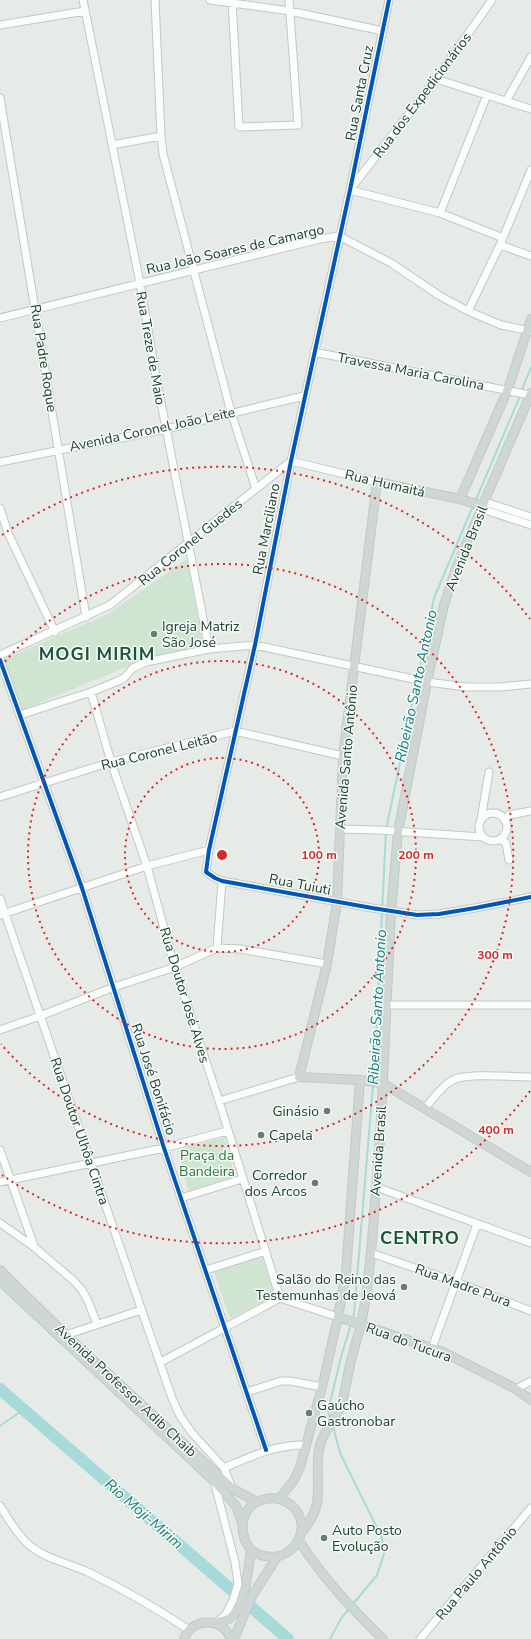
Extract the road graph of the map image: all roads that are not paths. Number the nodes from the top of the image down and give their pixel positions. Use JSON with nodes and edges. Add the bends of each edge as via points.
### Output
{"nodes":[{"id":1,"x":83,"y":0,"type":"edge"},
{"id":2,"x":155,"y":0,"type":"edge"},
{"id":3,"x":210,"y":0,"type":"edge"},
{"id":4,"x":289,"y":0,"type":"edge"},
{"id":5,"x":389,"y":0,"type":"edge"},
{"id":6,"x":492,"y":0,"type":"edge"},
{"id":7,"x":232,"y":2,"type":"edge"},
{"id":8,"x":85,"y":11,"type":"junction"},
{"id":9,"x":290,"y":11,"type":"junction"},
{"id":10,"x":0,"y":25,"type":"edge"},
{"id":11,"x":383,"y":31,"type":"junction"},
{"id":12,"x":531,"y":56,"type":"edge"},
{"id":13,"x":436,"y":79,"type":"junction"},
{"id":14,"x":487,"y":95,"type":"junction"},
{"id":15,"x":0,"y":98,"type":"edge"},
{"id":16,"x":506,"y":101,"type":"junction"},
{"id":17,"x":531,"y":109,"type":"edge"},
{"id":18,"x":161,"y":136,"type":"junction"},
{"id":19,"x":112,"y":145,"type":"junction"},
{"id":20,"x":531,"y":170,"type":"edge"},
{"id":21,"x":350,"y":190,"type":"junction"},
{"id":22,"x":440,"y":213,"type":"junction"},
{"id":23,"x":339,"y":236,"type":"junction"},
{"id":24,"x":502,"y":241,"type":"junction"},
{"id":25,"x":531,"y":256,"type":"edge"},
{"id":26,"x":193,"y":270,"type":"junction"},
{"id":27,"x":140,"y":283,"type":"junction"},
{"id":28,"x":36,"y":309,"type":"junction"},
{"id":29,"x":468,"y":311,"type":"junction"},
{"id":30,"x":0,"y":318,"type":"edge"},
{"id":31,"x":531,"y":319,"type":"edge"},
{"id":32,"x":529,"y":331,"type":"edge"},
{"id":33,"x":314,"y":352,"type":"junction"},
{"id":34,"x":512,"y":390,"type":"junction"},
{"id":35,"x":529,"y":394,"type":"edge"},
{"id":36,"x":304,"y":396,"type":"junction"},
{"id":37,"x":232,"y":412,"type":"junction"},
{"id":38,"x":166,"y":429,"type":"junction"},
{"id":39,"x":58,"y":450,"type":"junction"},
{"id":40,"x":291,"y":461,"type":"junction"},
{"id":41,"x":0,"y":462,"type":"edge"},
{"id":42,"x":377,"y":482,"type":"junction"},
{"id":43,"x":256,"y":489,"type":"junction"},
{"id":44,"x":463,"y":500,"type":"junction"},
{"id":45,"x":481,"y":505,"type":"junction"},
{"id":46,"x":0,"y":508,"type":"edge"},
{"id":47,"x":531,"y":517,"type":"edge"},
{"id":48,"x":531,"y":525,"type":"edge"},
{"id":49,"x":189,"y":544,"type":"junction"},
{"id":50,"x":86,"y":617,"type":"junction"},
{"id":51,"x":55,"y":632,"type":"junction"},
{"id":52,"x":255,"y":645,"type":"junction"},
{"id":53,"x":209,"y":649,"type":"junction"},
{"id":54,"x":0,"y":655,"type":"edge"},
{"id":55,"x":0,"y":660,"type":"edge"},
{"id":56,"x":354,"y":666,"type":"junction"},
{"id":57,"x":424,"y":681,"type":"junction"},
{"id":58,"x":531,"y":684,"type":"edge"},
{"id":59,"x":91,"y":692,"type":"junction"},
{"id":60,"x":20,"y":715,"type":"junction"},
{"id":61,"x":235,"y":731,"type":"junction"},
{"id":62,"x":343,"y":756,"type":"junction"},
{"id":63,"x":111,"y":762,"type":"junction"},
{"id":64,"x":489,"y":772,"type":"dead end"},
{"id":65,"x":45,"y":783,"type":"junction"},
{"id":66,"x":0,"y":797,"type":"edge"},
{"id":67,"x":531,"y":811,"type":"edge"},
{"id":68,"x":481,"y":819,"type":"junction"},
{"id":69,"x":504,"y":819,"type":"junction"},
{"id":70,"x":339,"y":829,"type":"junction"},
{"id":71,"x":394,"y":831,"type":"junction"},
{"id":72,"x":482,"y":837,"type":"junction"},
{"id":73,"x":500,"y":839,"type":"junction"},
{"id":74,"x":209,"y":850,"type":"junction"},
{"id":75,"x":509,"y":860,"type":"dead end"},
{"id":76,"x":147,"y":866,"type":"junction"},
{"id":77,"x":206,"y":872,"type":"joint"},
{"id":78,"x":222,"y":881,"type":"junction"},
{"id":79,"x":82,"y":888,"type":"junction"},
{"id":80,"x":531,"y":897,"type":"edge"},
{"id":81,"x":0,"y":899,"type":"edge"},
{"id":82,"x":337,"y":902,"type":"junction"},
{"id":83,"x":388,"y":911,"type":"junction"},
{"id":84,"x":3,"y":914,"type":"edge"},
{"id":85,"x":217,"y":948,"type":"junction"},
{"id":86,"x":327,"y":964,"type":"junction"},
{"id":87,"x":175,"y":967,"type":"junction"},
{"id":88,"x":114,"y":987,"type":"junction"},
{"id":89,"x":388,"y":1005,"type":"junction"},
{"id":90,"x":531,"y":1005,"type":"edge"},
{"id":91,"x":40,"y":1016,"type":"junction"},
{"id":92,"x":0,"y":1030,"type":"edge"},
{"id":93,"x":300,"y":1077,"type":"junction"},
{"id":94,"x":531,"y":1077,"type":"edge"},
{"id":95,"x":363,"y":1080,"type":"junction"},
{"id":96,"x":379,"y":1082,"type":"junction"},
{"id":97,"x":219,"y":1102,"type":"junction"},
{"id":98,"x":425,"y":1108,"type":"junction"},
{"id":99,"x":227,"y":1131,"type":"junction"},
{"id":100,"x":164,"y":1148,"type":"junction"},
{"id":101,"x":0,"y":1150,"type":"edge"},
{"id":102,"x":91,"y":1163,"type":"junction"},
{"id":103,"x":531,"y":1172,"type":"edge"},
{"id":104,"x":242,"y":1179,"type":"junction"},
{"id":105,"x":10,"y":1180,"type":"junction"},
{"id":106,"x":0,"y":1182,"type":"edge"},
{"id":107,"x":376,"y":1186,"type":"junction"},
{"id":108,"x":181,"y":1198,"type":"junction"},
{"id":109,"x":0,"y":1223,"type":"edge"},
{"id":110,"x":477,"y":1224,"type":"junction"},
{"id":111,"x":531,"y":1243,"type":"edge"},
{"id":112,"x":34,"y":1247,"type":"junction"},
{"id":113,"x":266,"y":1251,"type":"junction"},
{"id":114,"x":371,"y":1253,"type":"junction"},
{"id":115,"x":0,"y":1270,"type":"edge"},
{"id":116,"x":206,"y":1270,"type":"junction"},
{"id":117,"x":0,"y":1281,"type":"edge"},
{"id":118,"x":456,"y":1282,"type":"junction"},
{"id":119,"x":280,"y":1298,"type":"junction"},
{"id":120,"x":141,"y":1310,"type":"junction"},
{"id":121,"x":531,"y":1311,"type":"edge"},
{"id":122,"x":341,"y":1318,"type":"junction"},
{"id":123,"x":97,"y":1324,"type":"junction"},
{"id":124,"x":359,"y":1324,"type":"junction"},
{"id":125,"x":225,"y":1327,"type":"junction"},
{"id":126,"x":66,"y":1335,"type":"junction"},
{"id":127,"x":432,"y":1348,"type":"junction"},
{"id":128,"x":161,"y":1362,"type":"junction"},
{"id":129,"x":531,"y":1381,"type":"edge"},
{"id":130,"x":322,"y":1388,"type":"junction"},
{"id":131,"x":516,"y":1389,"type":"junction"},
{"id":132,"x":247,"y":1392,"type":"junction"},
{"id":133,"x":531,"y":1400,"type":"edge"},
{"id":134,"x":305,"y":1445,"type":"junction"},
{"id":135,"x":266,"y":1450,"type":"junction"},
{"id":136,"x":224,"y":1468,"type":"junction"},
{"id":137,"x":214,"y":1481,"type":"junction"},
{"id":138,"x":233,"y":1489,"type":"junction"},
{"id":139,"x":279,"y":1499,"type":"junction"},
{"id":140,"x":257,"y":1502,"type":"junction"},
{"id":141,"x":0,"y":1506,"type":"edge"},
{"id":142,"x":531,"y":1508,"type":"edge"},
{"id":143,"x":242,"y":1522,"type":"junction"},
{"id":144,"x":300,"y":1537,"type":"junction"},
{"id":145,"x":251,"y":1550,"type":"junction"},
{"id":146,"x":277,"y":1557,"type":"junction"},
{"id":147,"x":241,"y":1610,"type":"junction"},
{"id":148,"x":215,"y":1623,"type":"junction"},
{"id":149,"x":189,"y":1630,"type":"junction"},
{"id":150,"x":184,"y":1639,"type":"edge"},
{"id":151,"x":232,"y":1639,"type":"edge"},
{"id":152,"x":383,"y":1639,"type":"edge"},
{"id":153,"x":420,"y":1639,"type":"edge"}],
"edges":[{"from":1,"to":8,"type":"street","name":"Rua Treze de Maio"},
{"from":2,"to":18,"type":"street"},
{"from":3,"to":7,"type":"street"},
{"from":4,"to":9,"type":"street"},
{"from":5,"to":11,"type":"street","name":"Rua Santa Cruz"},
{"from":6,"to":13,"type":"street","name":"Rua dos Expedicionários"},
{"from":7,"to":9,"type":"street"},
{"from":7,"to":9,"type":"street","via":[[240,127],[298,125]]},
{"from":8,"to":10,"type":"street"},
{"from":8,"to":19,"type":"street","name":"Rua Treze de Maio"},
{"from":9,"to":11,"type":"street"},
{"from":11,"to":21,"type":"street","name":"Rua Santa Cruz"},
{"from":12,"to":16,"type":"street"},
{"from":13,"to":14,"type":"street"},
{"from":13,"to":21,"type":"street","name":"Rua dos Expedicionários"},
{"from":14,"to":16,"type":"street"},
{"from":14,"to":22,"type":"street"},
{"from":15,"to":28,"type":"street","name":"Rua Padre Roque"},
{"from":16,"to":17,"type":"street"},
{"from":18,"to":19,"type":"street"},
{"from":18,"to":26,"type":"street","via":[[163,154]]},
{"from":19,"to":27,"type":"street","name":"Rua Treze de Maio"},
{"from":20,"to":24,"type":"street"},
{"from":21,"to":22,"type":"street"},
{"from":21,"to":23,"type":"street","name":"Rua Marciliano"},
{"from":22,"to":24,"type":"street"},
{"from":23,"to":26,"type":"street","name":"Rua João Soares de Camargo"},
{"from":23,"to":29,"type":"street","name":"Rua João Soares de Camargo","via":[[391,263],[440,296]]},
{"from":23,"to":33,"type":"street","name":"Rua Marciliano"},
{"from":24,"to":25,"type":"street"},
{"from":24,"to":29,"type":"street"},
{"from":26,"to":27,"type":"street","name":"Rua João Soares de Camargo"},
{"from":26,"to":37,"type":"street"},
{"from":27,"to":28,"type":"street","name":"Rua João Soares de Camargo"},
{"from":27,"to":38,"type":"street","name":"Rua Treze de Maio"},
{"from":28,"to":30,"type":"street","name":"Rua João Soares de Camargo"},
{"from":28,"to":39,"type":"street","name":"Rua Padre Roque"},
{"from":29,"to":32,"type":"street","name":"Rua João Soares de Camargo","via":[[501,325]]},
{"from":31,"to":32,"type":"main road","name":"Avenida Brasil"},
{"from":32,"to":34,"type":"main road","name":"Avenida Brasil"},
{"from":33,"to":34,"type":"street","name":"Travessa Maria Carolina"},
{"from":33,"to":36,"type":"street","name":"Rua Marciliano"},
{"from":34,"to":35,"type":"street","name":"Travessa Maria Carolina"},
{"from":34,"to":44,"type":"main road","name":"Avenida Brasil"},
{"from":35,"to":45,"type":"main road","name":"Avenida Brasil"},
{"from":36,"to":37,"type":"street","name":"Avenida Coronel João Leite"},
{"from":36,"to":40,"type":"street","name":"Rua Marciliano"},
{"from":37,"to":38,"type":"street","name":"Avenida Coronel João Leite"},
{"from":37,"to":43,"type":"street"},
{"from":38,"to":39,"type":"street","name":"Avenida Coronel João Leite"},
{"from":38,"to":49,"type":"street","name":"Rua Treze de Maio"},
{"from":39,"to":41,"type":"street","name":"Avenida Coronel João Leite"},
{"from":39,"to":50,"type":"street","name":"Rua Padre Roque"},
{"from":40,"to":42,"type":"street","name":"Rua Humaitá"},
{"from":40,"to":43,"type":"street","name":"Rua Coronel Guedes"},
{"from":40,"to":52,"type":"street","name":"Rua Marciliano"},
{"from":42,"to":44,"type":"main road","name":"Rua Humaitá"},
{"from":42,"to":56,"type":"main road","name":"Avenida Santo Antônio"},
{"from":43,"to":49,"type":"street","name":"Rua Coronel Guedes"},
{"from":44,"to":45,"type":"main road","name":"Rua Humaitá"},
{"from":45,"to":47,"type":"street"},
{"from":45,"to":48,"type":"street"},
{"from":45,"to":57,"type":"main road","name":"Avenida Brasil","via":[[444,605]]},
{"from":46,"to":51,"type":"street","via":[[8,533]]},
{"from":49,"to":50,"type":"street","name":"Rua Coronel Guedes","via":[[110,605]]},
{"from":49,"to":53,"type":"street","name":"Rua Treze de Maio"},
{"from":50,"to":51,"type":"street","name":"Rua Coronel Guedes"},
{"from":51,"to":54,"type":"street","name":"Rua Coronel Guedes"},
{"from":52,"to":53,"type":"street"},
{"from":52,"to":56,"type":"street"},
{"from":52,"to":61,"type":"street","name":"Rua Marciliano"},
{"from":53,"to":59,"type":"street","via":[[146,662],[133,668],[124,678]]},
{"from":55,"to":60,"type":"street","name":"Rua José Bonifácio"},
{"from":56,"to":57,"type":"street"},
{"from":56,"to":62,"type":"main road","name":"Avenida Santo Antônio"},
{"from":57,"to":58,"type":"street","via":[[494,687]]},
{"from":57,"to":71,"type":"main road","name":"Avenida Brasil"},
{"from":59,"to":60,"type":"street"},
{"from":59,"to":63,"type":"street","name":"Rua Doutor José Alves"},
{"from":60,"to":65,"type":"street","name":"Rua José Bonifácio"},
{"from":61,"to":62,"type":"street","name":"Rua Coronel Leitão"},
{"from":61,"to":63,"type":"street","name":"Rua Coronel Leitão"},
{"from":61,"to":74,"type":"street","name":"Rua Marciliano"},
{"from":62,"to":70,"type":"main road","name":"Avenida Santo Antônio"},
{"from":63,"to":65,"type":"street","name":"Rua Coronel Leitão"},
{"from":63,"to":76,"type":"street","name":"Rua Doutor José Alves"},
{"from":64,"to":68,"type":"street"},
{"from":65,"to":66,"type":"street","name":"Rua Coronel Leitão"},
{"from":65,"to":79,"type":"street","name":"Rua José Bonifácio"},
{"from":67,"to":69,"type":"street","via":[[509,814]]},
{"from":68,"to":69,"type":"street","via":[[492,813]]},
{"from":68,"to":72,"type":"street","via":[[478,829]]},
{"from":69,"to":73,"type":"street","via":[[507,828]]},
{"from":70,"to":71,"type":"street"},
{"from":70,"to":82,"type":"main road","name":"Avenida Santo Antônio"},
{"from":71,"to":72,"type":"street"},
{"from":71,"to":83,"type":"main road","name":"Avenida Brasil"},
{"from":72,"to":73,"type":"street","via":[[491,841]]},
{"from":73,"to":75,"type":"street","via":[[506,843]]},
{"from":74,"to":76,"type":"street"},
{"from":74,"to":77,"type":"street","name":"Rua Marciliano"},
{"from":76,"to":79,"type":"street"},
{"from":76,"to":87,"type":"street","name":"Rua Doutor José Alves"},
{"from":77,"to":78,"type":"street","name":"Rua Tuiuti"},
{"from":78,"to":82,"type":"street","name":"Rua Tuiuti"},
{"from":78,"to":85,"type":"street"},
{"from":79,"to":84,"type":"street"},
{"from":79,"to":88,"type":"street","name":"Rua José Bonifácio"},
{"from":80,"to":83,"type":"street","name":"Rua Tuiuti","via":[[439,914]]},
{"from":81,"to":84,"type":"street","name":"Rua Doutor Ulhôa Cintra"},
{"from":82,"to":83,"type":"street","name":"Rua Tuiuti"},
{"from":82,"to":86,"type":"main road","name":"Avenida Santo Antônio"},
{"from":83,"to":89,"type":"main road","name":"Avenida Brasil"},
{"from":84,"to":91,"type":"street","name":"Rua Doutor Ulhôa Cintra"},
{"from":85,"to":86,"type":"street","via":[[240,949]]},
{"from":85,"to":87,"type":"street"},
{"from":86,"to":93,"type":"main road","name":"Avenida Santo Antônio"},
{"from":87,"to":88,"type":"street"},
{"from":87,"to":97,"type":"street","name":"Rua Doutor José Alves"},
{"from":88,"to":91,"type":"street"},
{"from":88,"to":100,"type":"street","name":"Rua José Bonifácio"},
{"from":89,"to":90,"type":"street"},
{"from":89,"to":96,"type":"main road","name":"Avenida Brasil"},
{"from":91,"to":92,"type":"street"},
{"from":91,"to":102,"type":"street","name":"Rua Doutor Ulhôa Cintra"},
{"from":93,"to":95,"type":"main road"},
{"from":93,"to":97,"type":"street"},
{"from":94,"to":98,"type":"street","via":[[462,1077],[452,1080]]},
{"from":95,"to":96,"type":"main road"},
{"from":95,"to":122,"type":"main road","name":"Avenida Brasil"},
{"from":96,"to":98,"type":"main road"},
{"from":96,"to":107,"type":"main road","name":"Avenida Brasil"},
{"from":97,"to":99,"type":"street","name":"Rua Doutor José Alves"},
{"from":98,"to":103,"type":"main road"},
{"from":99,"to":100,"type":"street"},
{"from":99,"to":104,"type":"street","name":"Rua Doutor José Alves"},
{"from":100,"to":102,"type":"street"},
{"from":100,"to":108,"type":"street","name":"Rua José Bonifácio"},
{"from":101,"to":105,"type":"street"},
{"from":102,"to":105,"type":"street"},
{"from":102,"to":120,"type":"street","name":"Rua Doutor Ulhôa Cintra"},
{"from":104,"to":108,"type":"street"},
{"from":104,"to":113,"type":"street","name":"Rua Doutor José Alves"},
{"from":105,"to":106,"type":"street"},
{"from":105,"to":112,"type":"street"},
{"from":107,"to":110,"type":"street"},
{"from":107,"to":114,"type":"main road","name":"Avenida Brasil"},
{"from":108,"to":116,"type":"street","name":"Rua José Bonifácio"},
{"from":109,"to":112,"type":"street"},
{"from":110,"to":111,"type":"street"},
{"from":110,"to":118,"type":"street"},
{"from":112,"to":123,"type":"street","via":[[82,1290]]},
{"from":113,"to":116,"type":"street"},
{"from":113,"to":119,"type":"street","name":"Rua Doutor José Alves"},
{"from":114,"to":118,"type":"street","name":"Rua Madre Pura"},
{"from":114,"to":124,"type":"main road","name":"Avenida Brasil","via":[[366,1297]]},
{"from":115,"to":126,"type":"main road","name":"Avenida Professor Adib Chaib"},
{"from":116,"to":125,"type":"street","name":"Rua José Bonifácio"},
{"from":117,"to":137,"type":"main road","name":"Avenida Professor Adib Chaib"},
{"from":118,"to":121,"type":"street","name":"Rua Madre Pura"},
{"from":118,"to":127,"type":"street"},
{"from":119,"to":122,"type":"street","name":"Rua do Tucura"},
{"from":119,"to":125,"type":"street"},
{"from":120,"to":123,"type":"street"},
{"from":120,"to":128,"type":"street","name":"Rua Doutor Ulhôa Cintra"},
{"from":122,"to":124,"type":"main road","name":"Rua do Tucura"},
{"from":122,"to":130,"type":"main road","name":"Avenida Brasil"},
{"from":123,"to":126,"type":"street"},
{"from":124,"to":127,"type":"main road","name":"Rua do Tucura"},
{"from":124,"to":144,"type":"main road","name":"Avenida Brasil","via":[[344,1394],[337,1415],[320,1443],[317,1456],[317,1503],[313,1516]]},
{"from":125,"to":128,"type":"street"},
{"from":125,"to":132,"type":"street","name":"Rua José Bonifácio"},
{"from":126,"to":138,"type":"main road","name":"Avenida Professor Adib Chaib"},
{"from":127,"to":131,"type":"main road","name":"Rua do Tucura"},
{"from":128,"to":136,"type":"street","name":"Rua Doutor Ulhôa Cintra","via":[[180,1416]]},
{"from":129,"to":131,"type":"street"},
{"from":130,"to":132,"type":"street","via":[[281,1381]]},
{"from":130,"to":134,"type":"main road","name":"Avenida Brasil"},
{"from":131,"to":133,"type":"main road","name":"Rua do Tucura"},
{"from":132,"to":135,"type":"street","name":"Rua José Bonifácio"},
{"from":134,"to":135,"type":"street","via":[[288,1445]]},
{"from":134,"to":139,"type":"main road","name":"Avenida Brasil","via":[[294,1480]]},
{"from":135,"to":136,"type":"street"},
{"from":136,"to":138,"type":"street","name":"Rua Doutor Ulhôa Cintra"},
{"from":137,"to":143,"type":"main road","name":"Avenida Professor Adib Chaib","via":[[236,1506]]},
{"from":137,"to":148,"type":"street","via":[[238,1584],[226,1614]]},
{"from":138,"to":140,"type":"main road","name":"Avenida Professor Adib Chaib"},
{"from":139,"to":140,"type":"main road","via":[[268,1498]]},
{"from":139,"to":144,"type":"main road","via":[[287,1502],[299,1516]]},
{"from":140,"to":143,"type":"main road","via":[[250,1507]]},
{"from":141,"to":149,"type":"street","via":[[28,1545],[133,1595]]},
{"from":142,"to":153,"type":"street","name":"Rua Paulo Antônio"},
{"from":143,"to":145,"type":"main road","via":[[243,1537]]},
{"from":144,"to":146,"type":"main road","via":[[290,1552]]},
{"from":144,"to":152,"type":"main road","via":[[314,1565],[345,1602]]},
{"from":145,"to":146,"type":"main road","via":[[268,1558]]},
{"from":145,"to":147,"type":"main road"},
{"from":146,"to":147,"type":"main road"},
{"from":147,"to":148,"type":"main road","via":[[230,1618]]},
{"from":147,"to":151,"type":"main road"},
{"from":148,"to":149,"type":"main road","via":[[198,1624]]},
{"from":148,"to":151,"type":"main road","via":[[223,1627]]},
{"from":149,"to":150,"type":"main road"}]}
